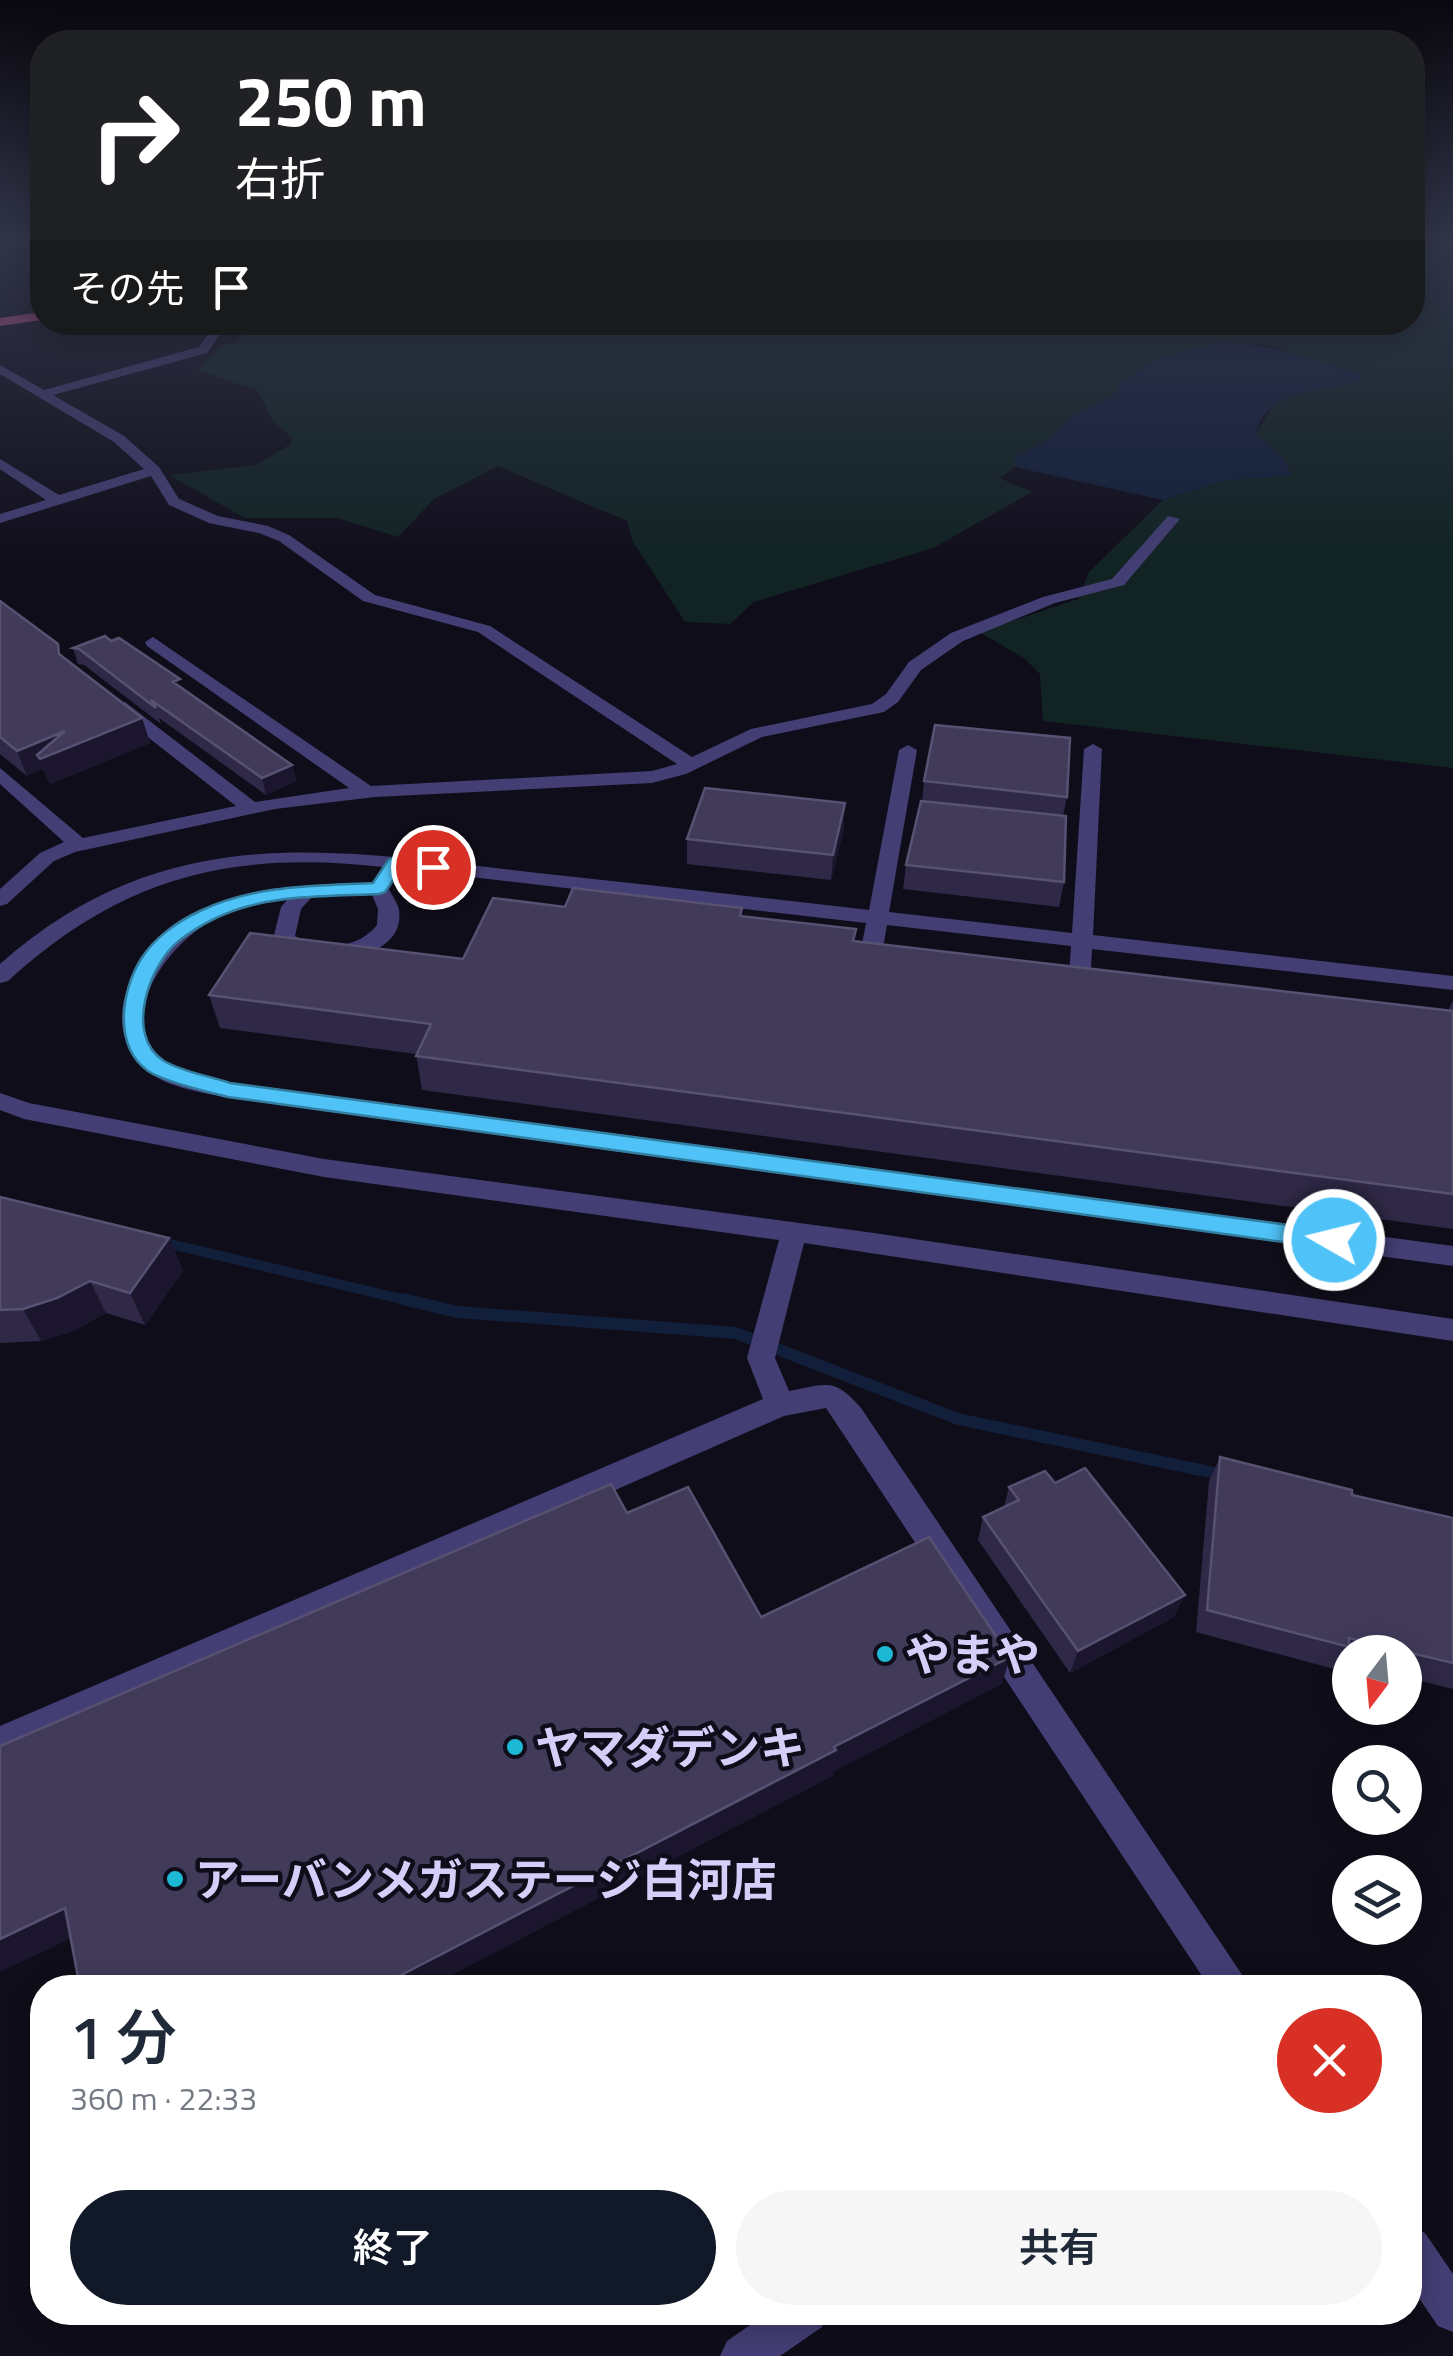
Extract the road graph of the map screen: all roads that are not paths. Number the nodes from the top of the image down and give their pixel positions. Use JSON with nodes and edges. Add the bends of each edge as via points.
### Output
{"nodes":[{"id":1,"x":203,"y":350,"type":"edge"},
{"id":2,"x":0,"y":369,"type":"edge"},
{"id":3,"x":42,"y":394,"type":"junction"},
{"id":4,"x":0,"y":463,"type":"edge"},
{"id":5,"x":154,"y":470,"type":"junction"},
{"id":6,"x":58,"y":501,"type":"junction"},
{"id":7,"x":1173,"y":518,"type":"dead end"},
{"id":8,"x":0,"y":519,"type":"edge"},
{"id":9,"x":153,"y":642,"type":"dead end"},
{"id":10,"x":105,"y":695,"type":"edge"},
{"id":11,"x":1093,"y":749,"type":"dead end"},
{"id":12,"x":908,"y":750,"type":"dead end"},
{"id":13,"x":690,"y":764,"type":"junction"},
{"id":14,"x":0,"y":774,"type":"edge"},
{"id":15,"x":368,"y":792,"type":"junction"},
{"id":16,"x":251,"y":808,"type":"junction"},
{"id":17,"x":79,"y":845,"type":"junction"},
{"id":18,"x":396,"y":862,"type":"junction"},
{"id":19,"x":379,"y":888,"type":"junction"},
{"id":20,"x":306,"y":892,"type":"junction"},
{"id":21,"x":0,"y":900,"type":"edge"},
{"id":22,"x":879,"y":918,"type":"junction"},
{"id":23,"x":1083,"y":942,"type":"junction"},
{"id":24,"x":870,"y":960,"type":"edge"},
{"id":25,"x":0,"y":976,"type":"edge"},
{"id":26,"x":1453,"y":983,"type":"edge"},
{"id":27,"x":1079,"y":988,"type":"edge"},
{"id":28,"x":0,"y":1101,"type":"edge"},
{"id":29,"x":794,"y":1232,"type":"junction"},
{"id":30,"x":1453,"y":1256,"type":"edge"},
{"id":31,"x":1453,"y":1330,"type":"edge"},
{"id":32,"x":780,"y":1405,"type":"junction"},
{"id":33,"x":0,"y":1744,"type":"edge"},
{"id":34,"x":1223,"y":1975,"type":"edge"},
{"id":35,"x":1422,"y":2266,"type":"edge"},
{"id":36,"x":1453,"y":2311,"type":"edge"},
{"id":37,"x":788,"y":2325,"type":"edge"},
{"id":38,"x":742,"y":2356,"type":"edge"}],
"edges":[{"from":1,"to":3,"type":"street"},
{"from":2,"to":3,"type":"street"},
{"from":3,"to":5,"type":"street","via":[[120,439]]},
{"from":4,"to":6,"type":"street"},
{"from":5,"to":6,"type":"street"},
{"from":5,"to":13,"type":"street","via":[[174,502],[284,538],[369,598],[484,629]]},
{"from":6,"to":8,"type":"street"},
{"from":7,"to":13,"type":"street","via":[[1118,582],[957,636],[915,666],[878,708],[757,733]]},
{"from":9,"to":15,"type":"street"},
{"from":10,"to":16,"type":"street"},
{"from":11,"to":23,"type":"street","via":[[1079,833]]},
{"from":12,"to":22,"type":"street","via":[[907,814]]},
{"from":13,"to":15,"type":"street","via":[[652,777]]},
{"from":14,"to":17,"type":"street"},
{"from":15,"to":16,"type":"street"},
{"from":16,"to":17,"type":"street"},
{"from":17,"to":21,"type":"street","via":[[47,857]]},
{"from":18,"to":19,"type":"street"},
{"from":18,"to":22,"type":"street"},
{"from":18,"to":25,"type":"street","via":[[278,856],[196,867],[107,896],[65,919]]},
{"from":19,"to":20,"type":"street"},
{"from":19,"to":20,"type":"street","via":[[388,902],[388,922],[378,941],[332,953],[294,947],[284,938],[291,907]]},
{"from":20,"to":30,"type":"street","via":[[242,901],[205,916],[171,937],[149,962],[132,1016],[138,1045],[156,1066],[228,1090]]},
{"from":22,"to":23,"type":"street"},
{"from":22,"to":24,"type":"street"},
{"from":23,"to":26,"type":"street"},
{"from":23,"to":27,"type":"street"},
{"from":28,"to":29,"type":"street","via":[[324,1168]]},
{"from":29,"to":31,"type":"street"},
{"from":29,"to":32,"type":"street","via":[[760,1358]]},
{"from":32,"to":33,"type":"street"},
{"from":32,"to":34,"type":"street","via":[[832,1396],[850,1417]]},
{"from":35,"to":36,"type":"street"},
{"from":37,"to":38,"type":"street"}]}
